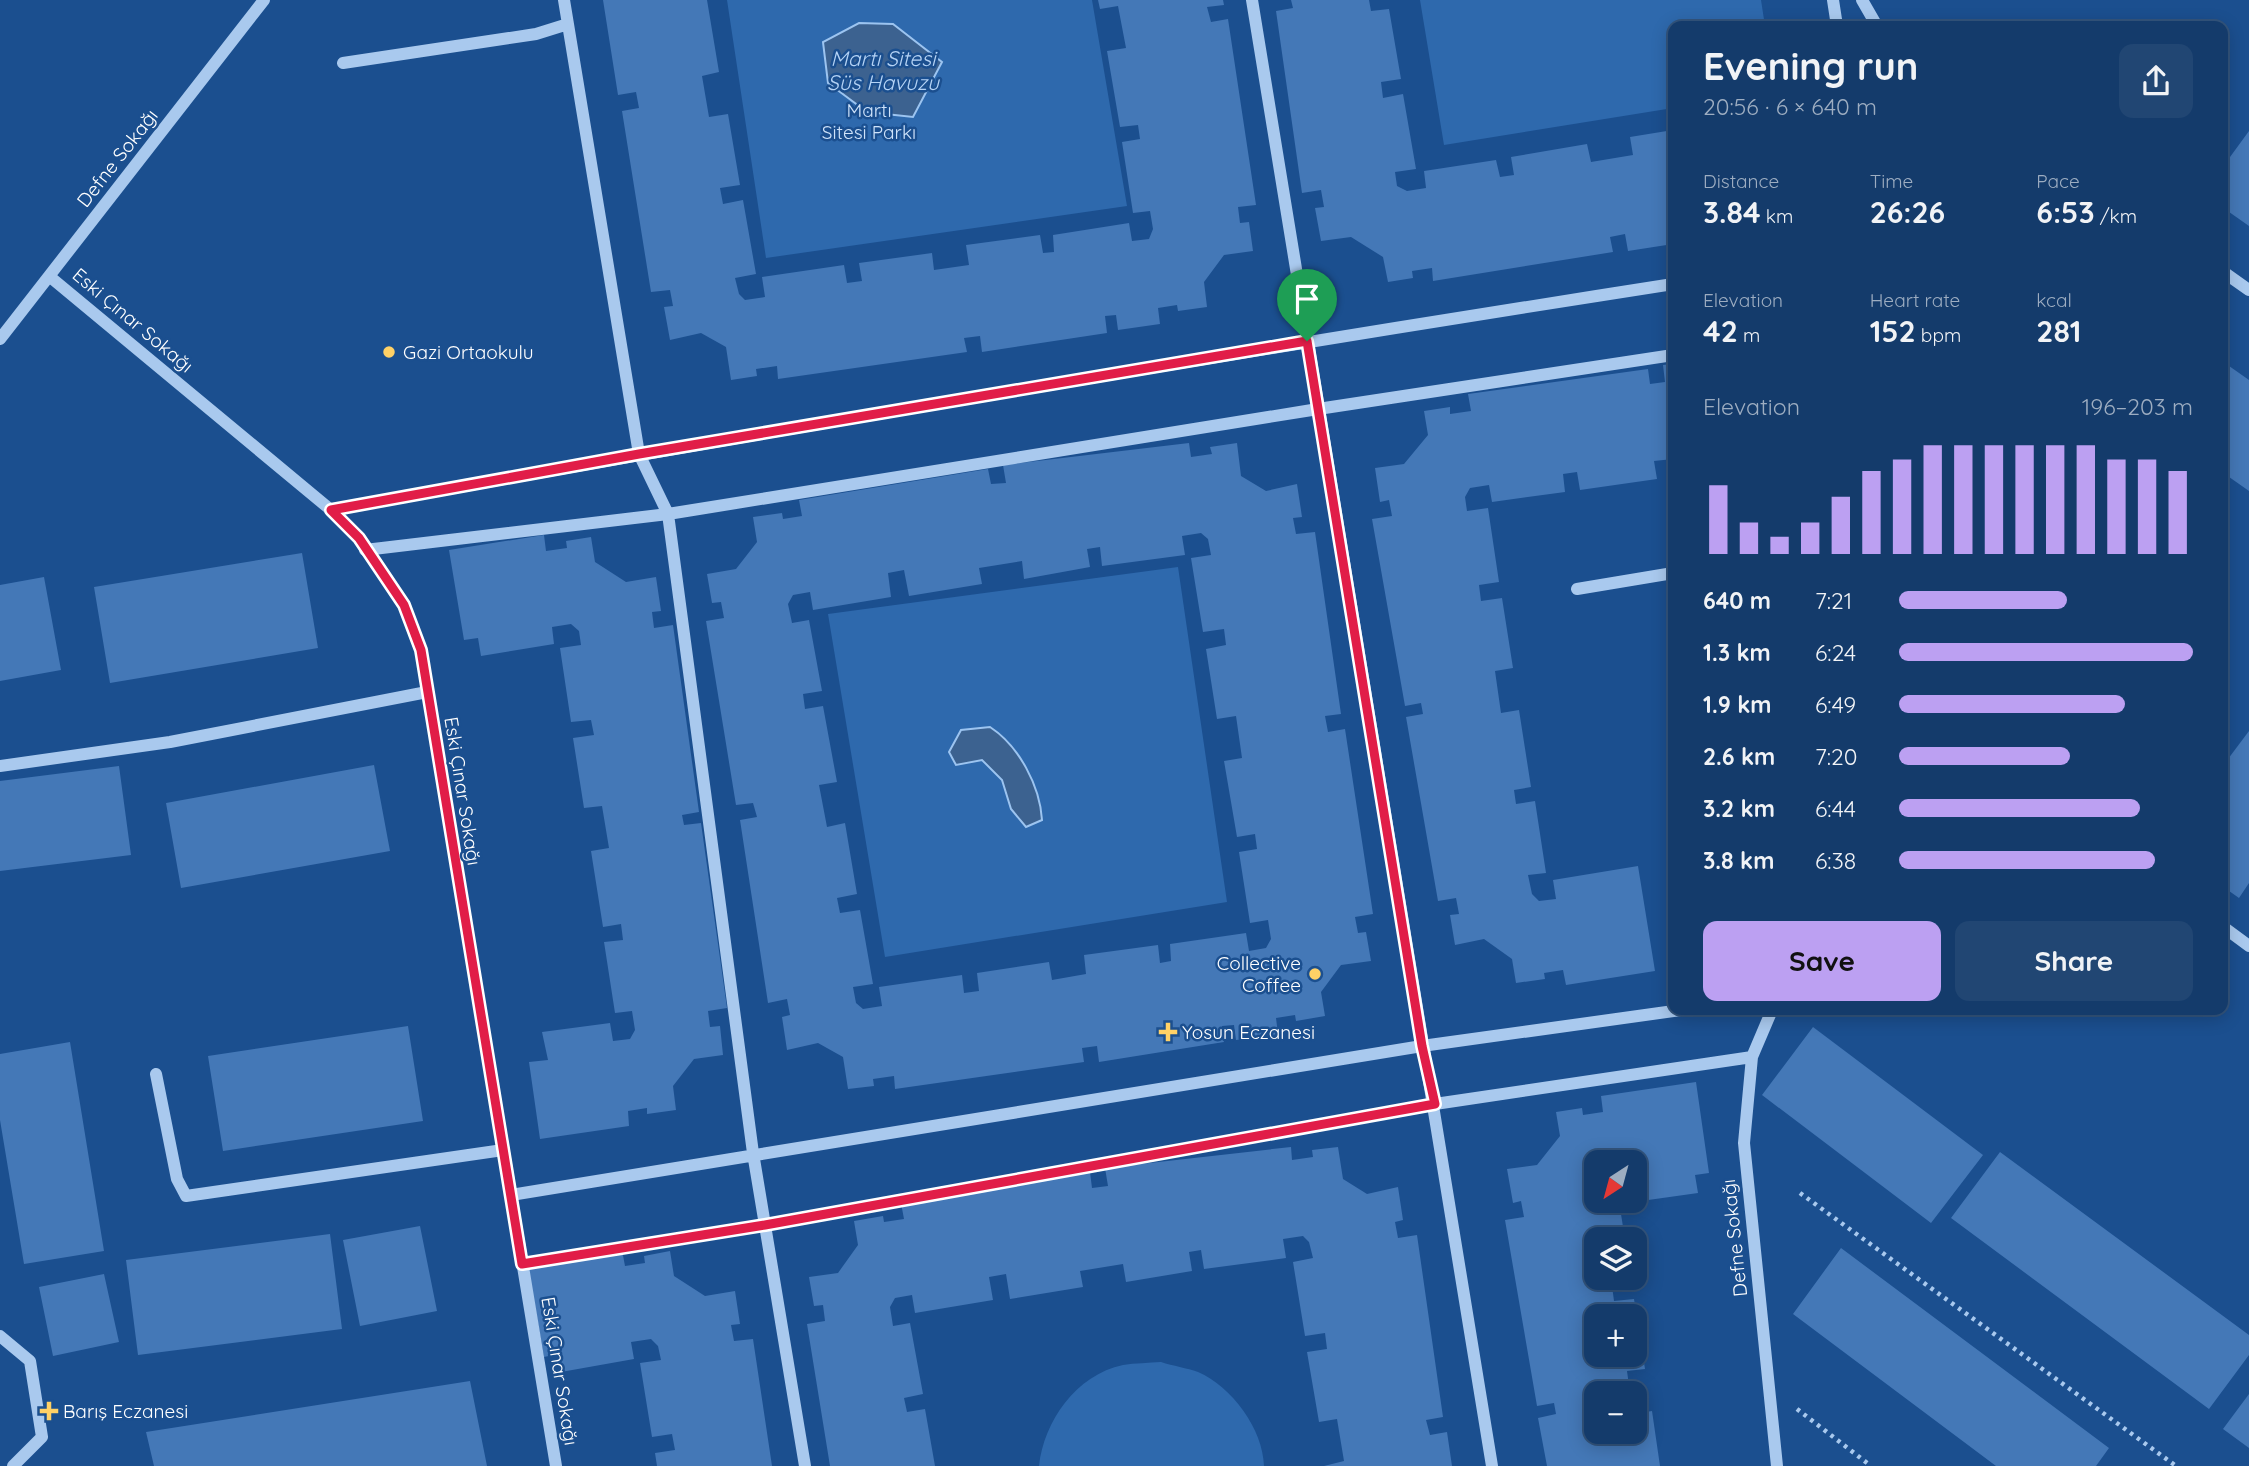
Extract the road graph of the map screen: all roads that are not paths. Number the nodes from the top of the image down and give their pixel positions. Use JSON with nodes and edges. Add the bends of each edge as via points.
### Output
{"nodes":[{"id":1,"x":264,"y":0,"type":"edge"},
{"id":2,"x":564,"y":0,"type":"edge"},
{"id":3,"x":1252,"y":0,"type":"edge"},
{"id":4,"x":1833,"y":0,"type":"edge"},
{"id":5,"x":1862,"y":0,"type":"edge"},
{"id":6,"x":1836,"y":21,"type":"edge"},
{"id":7,"x":1874,"y":21,"type":"edge"},
{"id":8,"x":568,"y":24,"type":"junction"},
{"id":9,"x":342,"y":63,"type":"dead end"},
{"id":10,"x":2228,"y":275,"type":"edge"},
{"id":11,"x":50,"y":276,"type":"junction"},
{"id":12,"x":1668,"y":285,"type":"edge"},
{"id":13,"x":2249,"y":290,"type":"edge"},
{"id":14,"x":0,"y":339,"type":"edge"},
{"id":15,"x":1307,"y":341,"type":"junction"},
{"id":16,"x":1668,"y":356,"type":"edge"},
{"id":17,"x":1318,"y":409,"type":"junction"},
{"id":18,"x":639,"y":454,"type":"junction"},
{"id":19,"x":331,"y":510,"type":"junction"},
{"id":20,"x":668,"y":514,"type":"junction"},
{"id":21,"x":365,"y":550,"type":"junction"},
{"id":22,"x":1668,"y":574,"type":"edge"},
{"id":23,"x":1577,"y":589,"type":"dead end"},
{"id":24,"x":427,"y":692,"type":"junction"},
{"id":25,"x":0,"y":766,"type":"edge"},
{"id":26,"x":2228,"y":930,"type":"edge"},
{"id":27,"x":2249,"y":946,"type":"edge"},
{"id":28,"x":1668,"y":1012,"type":"edge"},
{"id":29,"x":1770,"y":1015,"type":"edge"},
{"id":30,"x":1422,"y":1046,"type":"junction"},
{"id":31,"x":1752,"y":1057,"type":"junction"},
{"id":32,"x":156,"y":1073,"type":"dead end"},
{"id":33,"x":1435,"y":1104,"type":"junction"},
{"id":34,"x":503,"y":1150,"type":"junction"},
{"id":35,"x":753,"y":1153,"type":"junction"},
{"id":36,"x":511,"y":1195,"type":"junction"},
{"id":37,"x":765,"y":1225,"type":"junction"},
{"id":38,"x":522,"y":1264,"type":"junction"},
{"id":39,"x":0,"y":1336,"type":"edge"},
{"id":40,"x":13,"y":1466,"type":"edge"},
{"id":41,"x":556,"y":1466,"type":"edge"},
{"id":42,"x":805,"y":1466,"type":"edge"},
{"id":43,"x":1493,"y":1466,"type":"edge"},
{"id":44,"x":1777,"y":1466,"type":"edge"}],
"edges":[{"from":1,"to":11,"type":"street","name":"Defne Sokağı"},
{"from":2,"to":8,"type":"street"},
{"from":3,"to":15,"type":"street"},
{"from":4,"to":6,"type":"street"},
{"from":5,"to":7,"type":"street"},
{"from":8,"to":9,"type":"street","via":[[536,34]]},
{"from":8,"to":18,"type":"street"},
{"from":10,"to":13,"type":"street"},
{"from":11,"to":14,"type":"street","name":"Defne Sokağı"},
{"from":11,"to":19,"type":"street","name":"Eski Çınar Sokağı"},
{"from":12,"to":15,"type":"street"},
{"from":15,"to":17,"type":"street"},
{"from":15,"to":18,"type":"street"},
{"from":16,"to":17,"type":"street"},
{"from":17,"to":20,"type":"street"},
{"from":17,"to":30,"type":"street"},
{"from":18,"to":19,"type":"street"},
{"from":18,"to":20,"type":"street"},
{"from":19,"to":21,"type":"street","name":"Eski Çınar Sokağı"},
{"from":20,"to":21,"type":"street"},
{"from":20,"to":35,"type":"street"},
{"from":21,"to":24,"type":"street","name":"Eski Çınar Sokağı","via":[[404,605],[421,650]]},
{"from":22,"to":23,"type":"street"},
{"from":24,"to":25,"type":"street","via":[[170,743]]},
{"from":24,"to":34,"type":"street","name":"Eski Çınar Sokağı"},
{"from":26,"to":27,"type":"street"},
{"from":28,"to":30,"type":"street"},
{"from":29,"to":31,"type":"street","name":"Defne Sokağı"},
{"from":30,"to":33,"type":"street"},
{"from":30,"to":35,"type":"street"},
{"from":31,"to":33,"type":"street"},
{"from":31,"to":44,"type":"street","name":"Defne Sokağı","via":[[1744,1143]]},
{"from":32,"to":34,"type":"street","via":[[177,1180],[186,1196]]},
{"from":33,"to":37,"type":"street"},
{"from":33,"to":43,"type":"street"},
{"from":34,"to":36,"type":"street","name":"Eski Çınar Sokağı"},
{"from":35,"to":36,"type":"street"},
{"from":35,"to":37,"type":"street"},
{"from":36,"to":38,"type":"street","name":"Eski Çınar Sokağı"},
{"from":37,"to":38,"type":"street"},
{"from":37,"to":42,"type":"street"},
{"from":38,"to":41,"type":"street","name":"Eski Çınar Sokağı"},
{"from":39,"to":40,"type":"street","via":[[30,1361],[42,1437]]}]}
